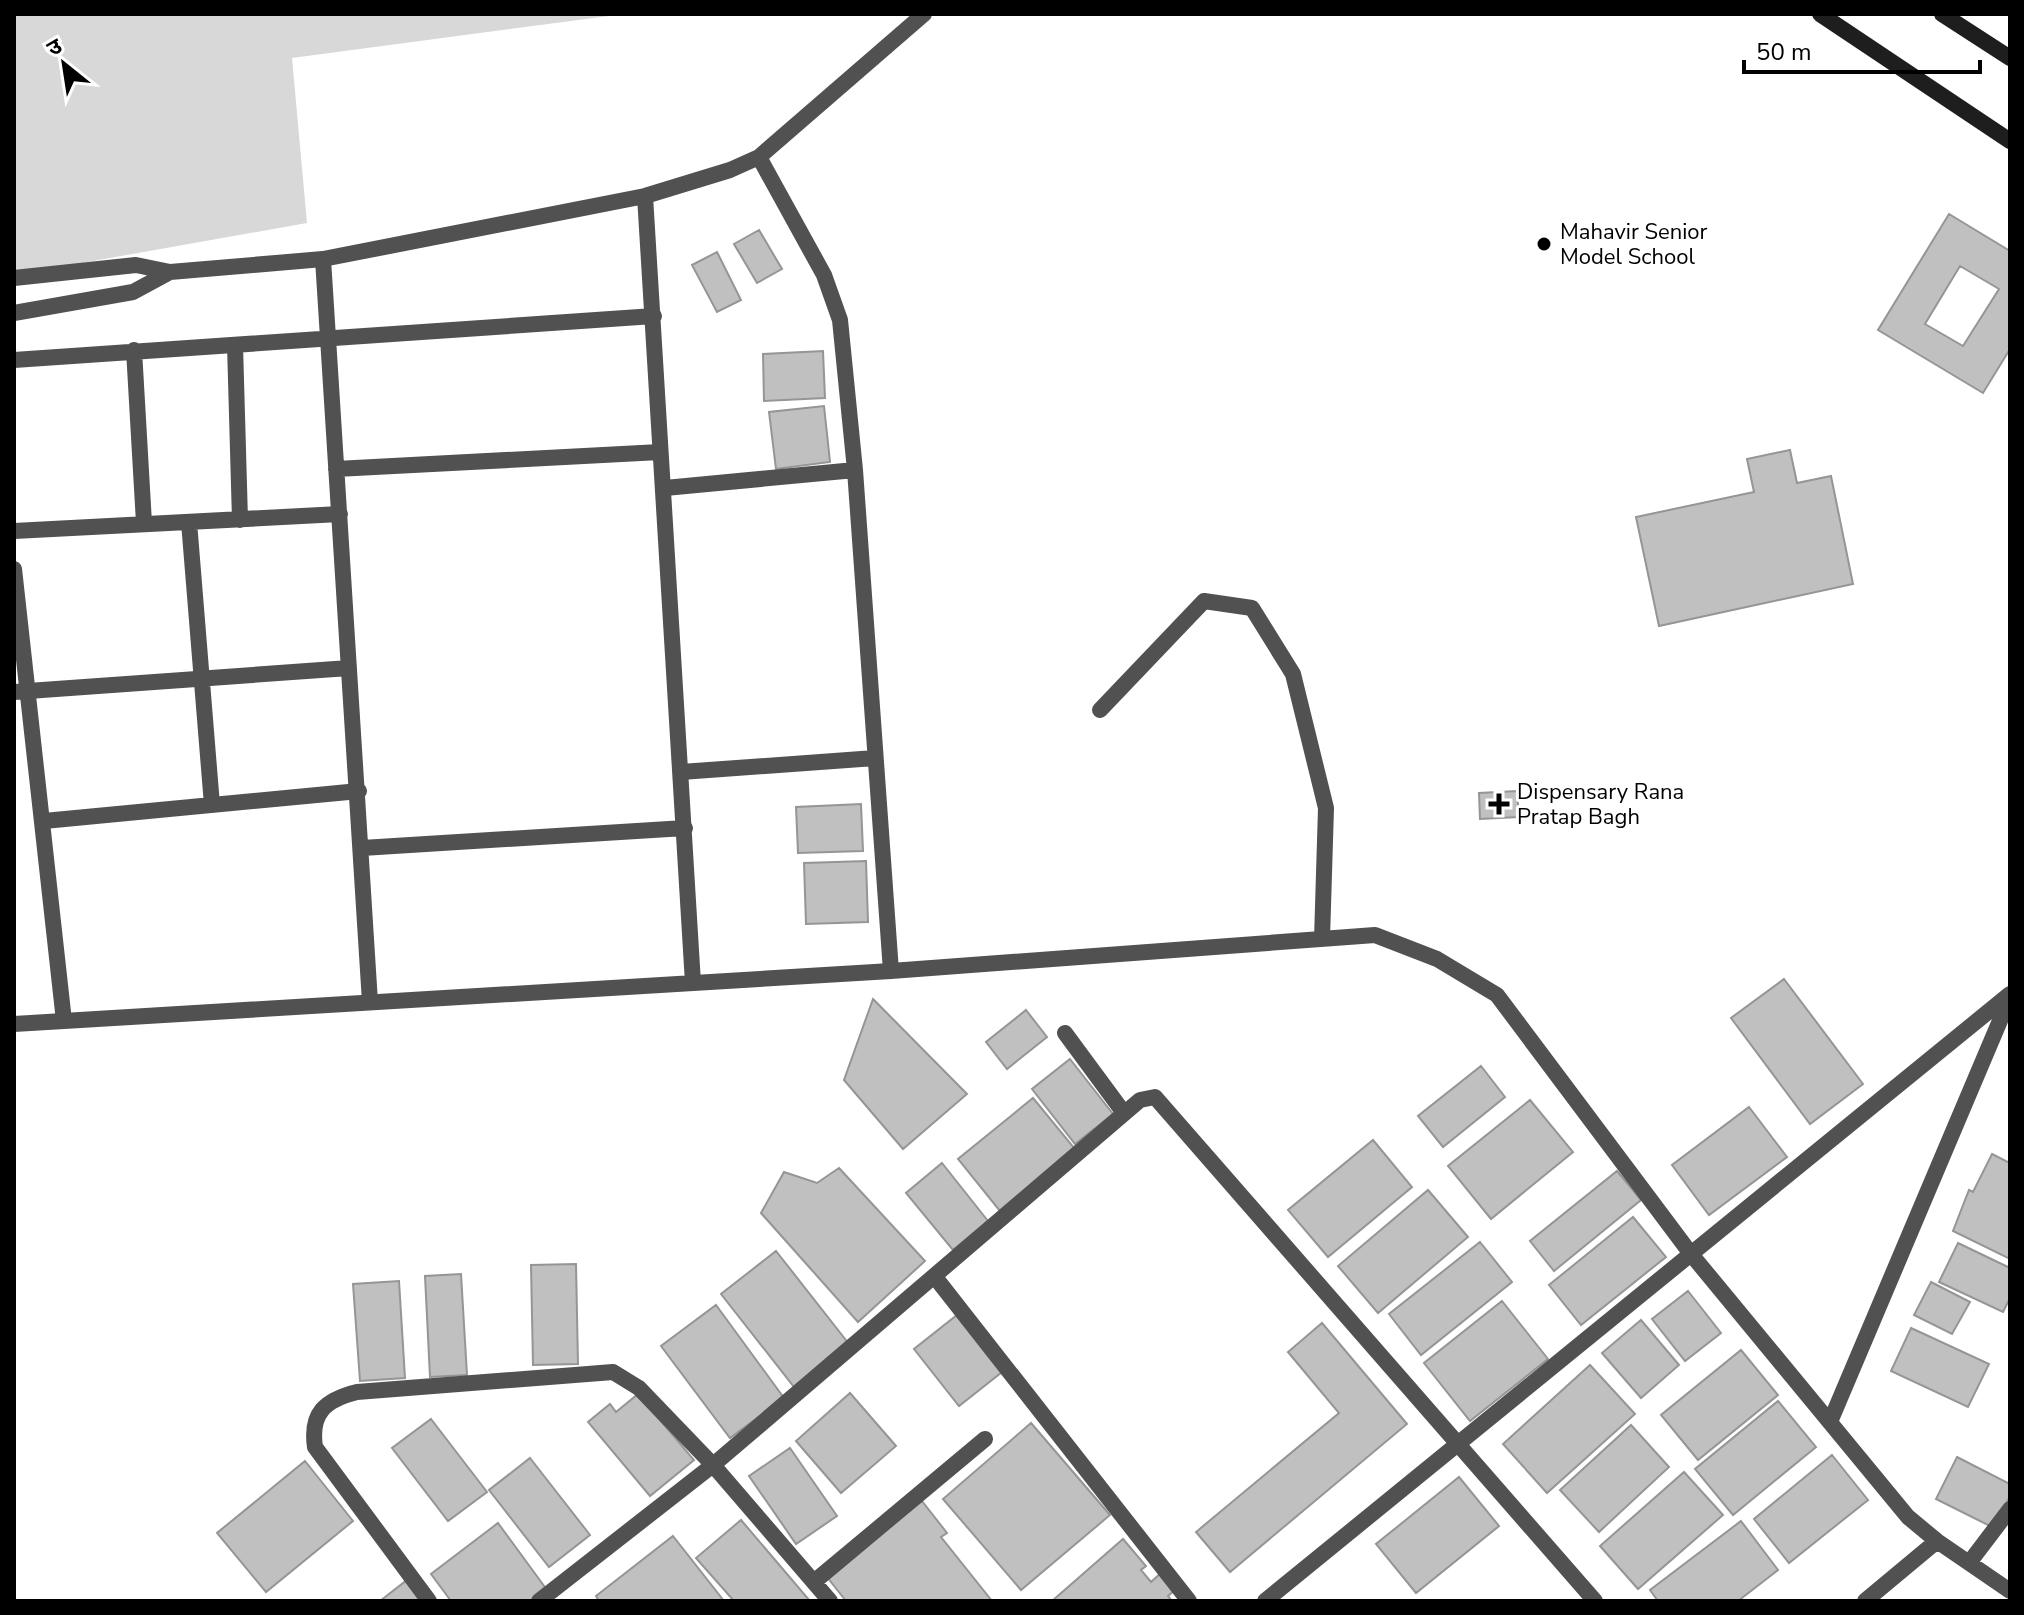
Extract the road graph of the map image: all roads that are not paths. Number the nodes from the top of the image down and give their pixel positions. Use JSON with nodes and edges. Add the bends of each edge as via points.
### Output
{"nodes":[{"id":1,"x":924,"y":14,"type":"edge"},
{"id":2,"x":1820,"y":14,"type":"edge"},
{"id":3,"x":1942,"y":14,"type":"edge"},
{"id":4,"x":2010,"y":58,"type":"edge"},
{"id":5,"x":2010,"y":141,"type":"edge"},
{"id":6,"x":759,"y":157,"type":"junction"},
{"id":7,"x":645,"y":196,"type":"junction"},
{"id":8,"x":323,"y":259,"type":"junction"},
{"id":9,"x":170,"y":272,"type":"junction"},
{"id":10,"x":14,"y":278,"type":"edge"},
{"id":11,"x":14,"y":313,"type":"edge"},
{"id":12,"x":654,"y":316,"type":"junction"},
{"id":13,"x":329,"y":338,"type":"junction"},
{"id":14,"x":235,"y":345,"type":"junction"},
{"id":15,"x":134,"y":350,"type":"junction"},
{"id":16,"x":14,"y":360,"type":"edge"},
{"id":17,"x":660,"y":452,"type":"junction"},
{"id":18,"x":336,"y":469,"type":"junction"},
{"id":19,"x":855,"y":470,"type":"junction"},
{"id":20,"x":665,"y":488,"type":"junction"},
{"id":21,"x":340,"y":514,"type":"junction"},
{"id":22,"x":240,"y":520,"type":"junction"},
{"id":23,"x":189,"y":522,"type":"junction"},
{"id":24,"x":144,"y":523,"type":"junction"},
{"id":25,"x":14,"y":531,"type":"edge"},
{"id":26,"x":14,"y":569,"type":"edge"},
{"id":27,"x":349,"y":668,"type":"junction"},
{"id":28,"x":201,"y":678,"type":"junction"},
{"id":29,"x":21,"y":692,"type":"edge"},
{"id":30,"x":1100,"y":710,"type":"dead end"},
{"id":31,"x":875,"y":758,"type":"junction"},
{"id":32,"x":681,"y":772,"type":"junction"},
{"id":33,"x":359,"y":791,"type":"junction"},
{"id":34,"x":212,"y":805,"type":"junction"},
{"id":35,"x":44,"y":821,"type":"junction"},
{"id":36,"x":685,"y":828,"type":"junction"},
{"id":37,"x":362,"y":848,"type":"junction"},
{"id":38,"x":1322,"y":939,"type":"junction"},
{"id":39,"x":891,"y":971,"type":"junction"},
{"id":40,"x":693,"y":983,"type":"junction"},
{"id":41,"x":2010,"y":995,"type":"edge"},
{"id":42,"x":370,"y":1002,"type":"junction"},
{"id":43,"x":64,"y":1021,"type":"junction"},
{"id":44,"x":14,"y":1024,"type":"edge"},
{"id":45,"x":1065,"y":1033,"type":"dead end"},
{"id":46,"x":1124,"y":1113,"type":"junction"},
{"id":47,"x":1691,"y":1254,"type":"junction"},
{"id":48,"x":935,"y":1277,"type":"junction"},
{"id":49,"x":1830,"y":1422,"type":"junction"},
{"id":50,"x":985,"y":1439,"type":"dead end"},
{"id":51,"x":1460,"y":1443,"type":"junction"},
{"id":52,"x":713,"y":1465,"type":"junction"},
{"id":53,"x":2010,"y":1509,"type":"edge"},
{"id":54,"x":1937,"y":1541,"type":"junction"},
{"id":55,"x":1969,"y":1563,"type":"junction"},
{"id":56,"x":815,"y":1581,"type":"junction"},
{"id":57,"x":2010,"y":1591,"type":"edge"},
{"id":58,"x":429,"y":1601,"type":"edge"},
{"id":59,"x":539,"y":1601,"type":"edge"},
{"id":60,"x":830,"y":1601,"type":"edge"},
{"id":61,"x":1189,"y":1601,"type":"edge"},
{"id":62,"x":1265,"y":1601,"type":"edge"},
{"id":63,"x":1595,"y":1601,"type":"edge"},
{"id":64,"x":1865,"y":1601,"type":"edge"}],
"edges":[{"from":1,"to":6,"type":"street"},
{"from":2,"to":5,"type":"main road"},
{"from":3,"to":4,"type":"main road"},
{"from":6,"to":7,"type":"street"},
{"from":6,"to":19,"type":"street","via":[[834,295]]},
{"from":7,"to":8,"type":"street"},
{"from":7,"to":12,"type":"street"},
{"from":8,"to":9,"type":"street"},
{"from":8,"to":13,"type":"street"},
{"from":9,"to":10,"type":"street","via":[[136,265]]},
{"from":9,"to":11,"type":"street","via":[[133,292]]},
{"from":12,"to":13,"type":"street"},
{"from":12,"to":17,"type":"street"},
{"from":13,"to":14,"type":"street"},
{"from":13,"to":18,"type":"street"},
{"from":14,"to":15,"type":"street"},
{"from":14,"to":22,"type":"street"},
{"from":15,"to":16,"type":"street"},
{"from":15,"to":24,"type":"street"},
{"from":17,"to":18,"type":"street"},
{"from":17,"to":20,"type":"street"},
{"from":18,"to":21,"type":"street"},
{"from":19,"to":20,"type":"street"},
{"from":19,"to":31,"type":"street"},
{"from":20,"to":32,"type":"street"},
{"from":21,"to":22,"type":"street"},
{"from":21,"to":27,"type":"street"},
{"from":22,"to":23,"type":"street"},
{"from":23,"to":24,"type":"street"},
{"from":23,"to":28,"type":"street"},
{"from":24,"to":25,"type":"street"},
{"from":26,"to":29,"type":"street"},
{"from":27,"to":28,"type":"street"},
{"from":27,"to":33,"type":"street"},
{"from":28,"to":29,"type":"street"},
{"from":28,"to":34,"type":"street"},
{"from":29,"to":35,"type":"street"},
{"from":30,"to":38,"type":"street","via":[[1204,601],[1252,608],[1293,674],[1326,808]]},
{"from":31,"to":32,"type":"street"},
{"from":31,"to":39,"type":"street"},
{"from":32,"to":36,"type":"street"},
{"from":33,"to":34,"type":"street"},
{"from":33,"to":37,"type":"street"},
{"from":34,"to":35,"type":"street"},
{"from":35,"to":43,"type":"street"},
{"from":36,"to":37,"type":"street"},
{"from":36,"to":40,"type":"street"},
{"from":37,"to":42,"type":"street"},
{"from":38,"to":39,"type":"street"},
{"from":38,"to":47,"type":"street","via":[[1375,935],[1437,959],[1497,995]]},
{"from":39,"to":40,"type":"street"},
{"from":40,"to":42,"type":"street"},
{"from":41,"to":47,"type":"street"},
{"from":41,"to":49,"type":"street"},
{"from":42,"to":43,"type":"street"},
{"from":43,"to":44,"type":"street"},
{"from":45,"to":46,"type":"street"},
{"from":46,"to":48,"type":"street"},
{"from":46,"to":51,"type":"street","via":[[1140,1100],[1160,1099]]},
{"from":47,"to":49,"type":"street"},
{"from":47,"to":51,"type":"street"},
{"from":48,"to":52,"type":"street"},
{"from":48,"to":61,"type":"street"},
{"from":49,"to":54,"type":"street","via":[[1908,1517]]},
{"from":50,"to":56,"type":"street"},
{"from":51,"to":62,"type":"street"},
{"from":51,"to":63,"type":"street"},
{"from":52,"to":56,"type":"street"},
{"from":52,"to":58,"type":"street","via":[[639,1388],[613,1372],[336,1397],[312,1428],[315,1447]]},
{"from":52,"to":59,"type":"street"},
{"from":53,"to":55,"type":"street"},
{"from":54,"to":55,"type":"street"},
{"from":54,"to":64,"type":"street"},
{"from":55,"to":57,"type":"street"},
{"from":56,"to":60,"type":"street"}]}
